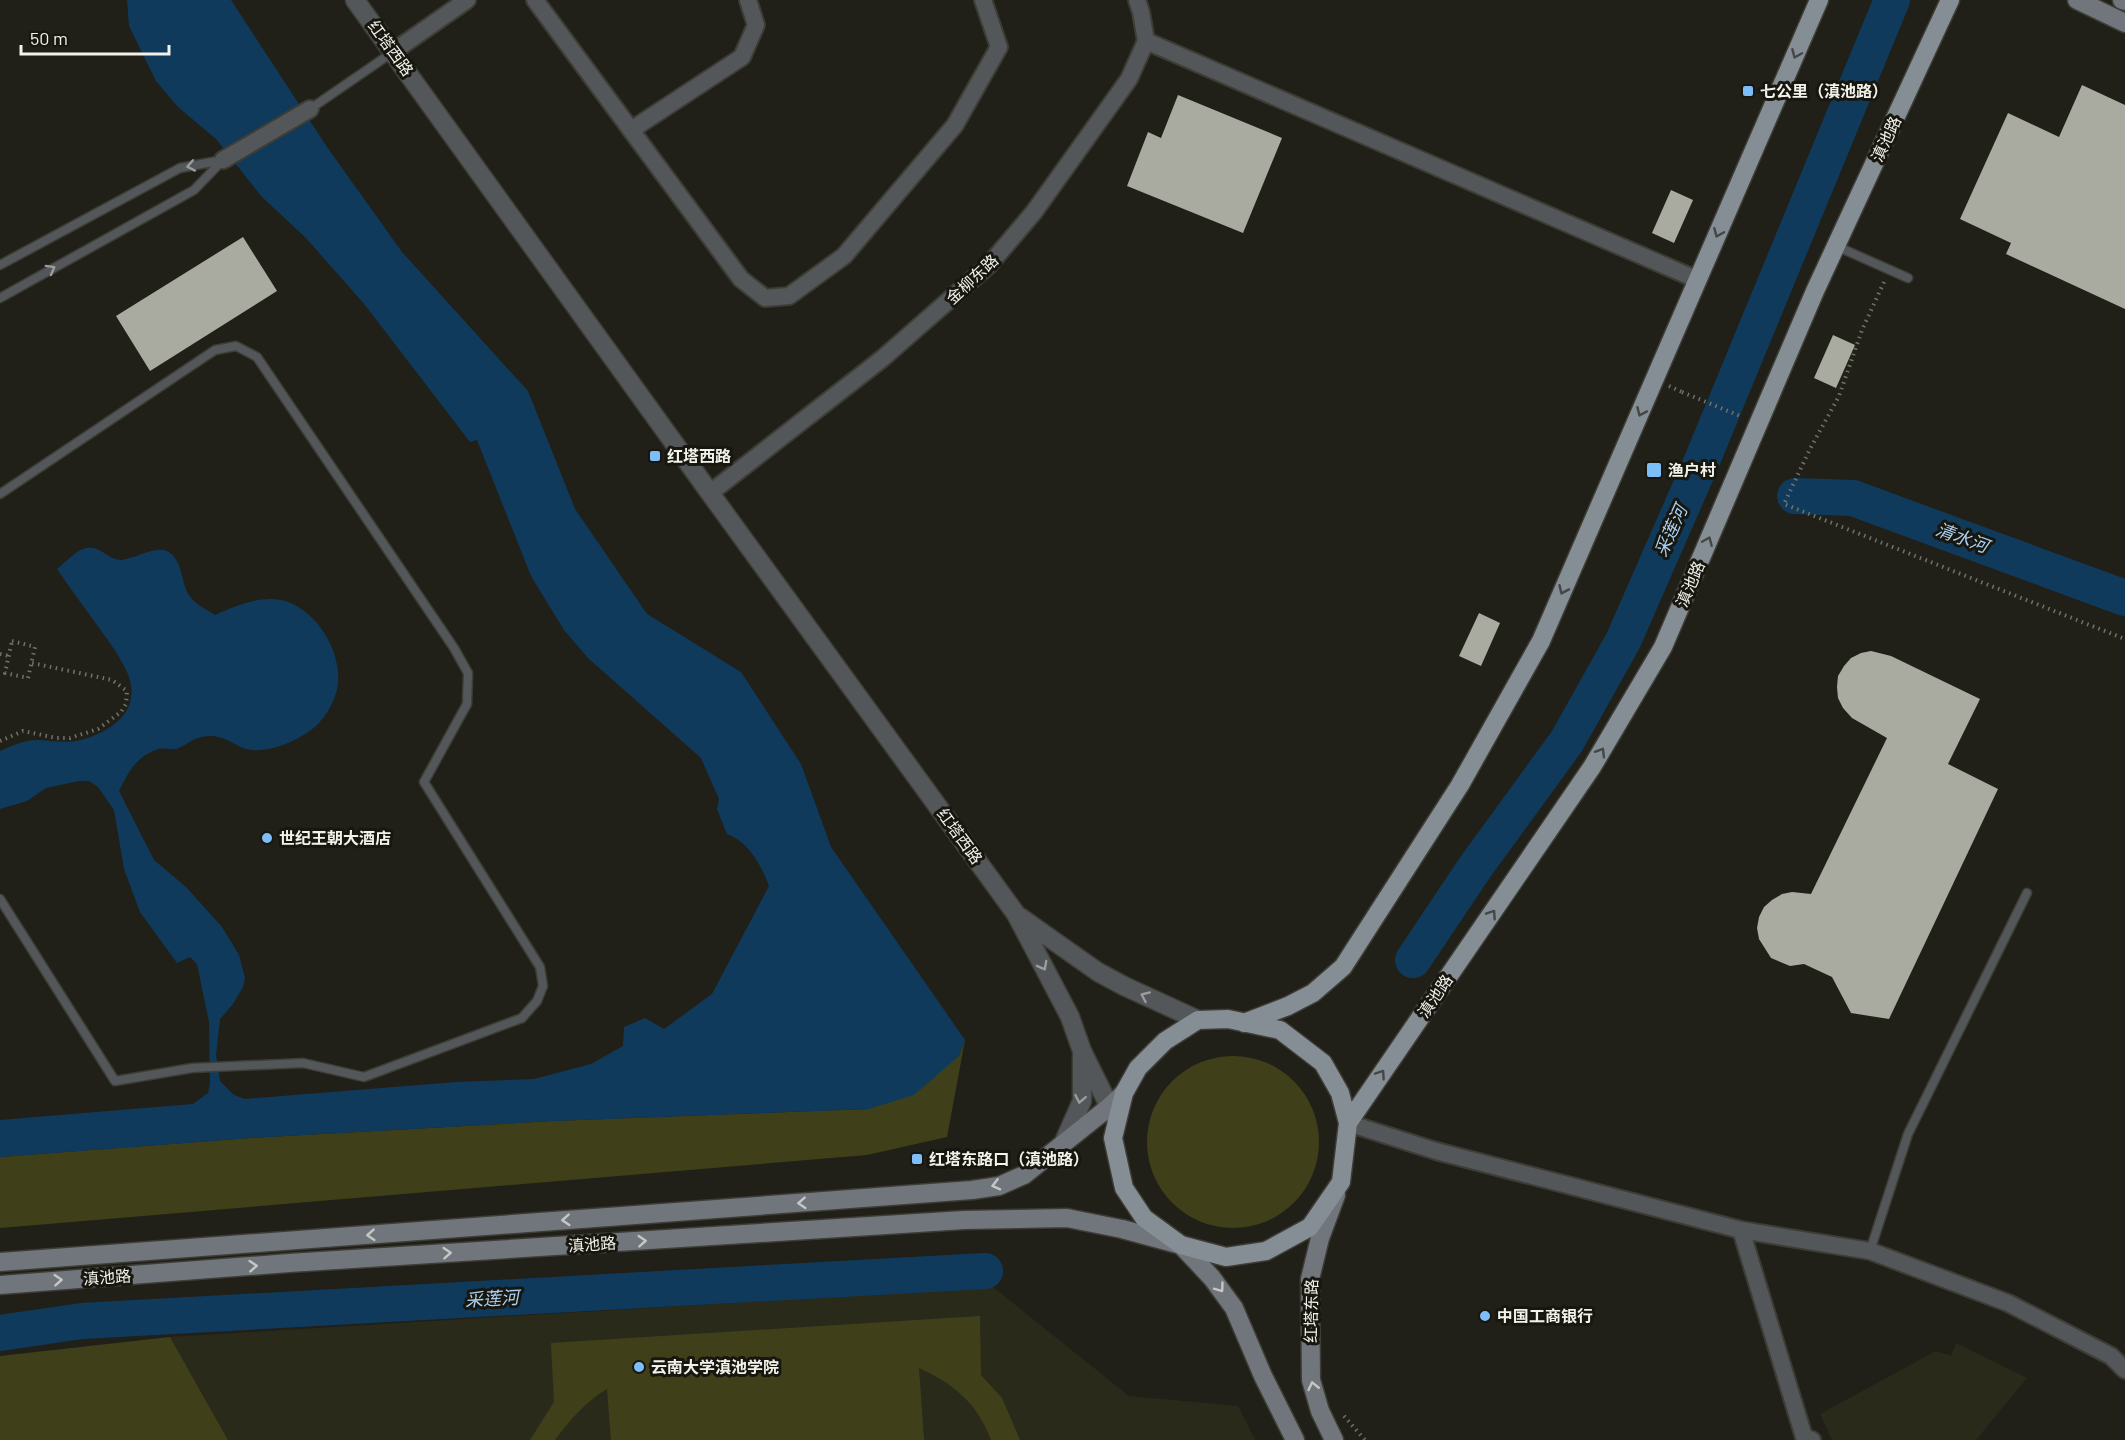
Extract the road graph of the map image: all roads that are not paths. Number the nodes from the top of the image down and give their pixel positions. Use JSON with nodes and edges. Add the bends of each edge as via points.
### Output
{"nodes":[{"id":1,"x":355,"y":0,"type":"edge"},
{"id":2,"x":467,"y":0,"type":"edge"},
{"id":3,"x":535,"y":0,"type":"edge"},
{"id":4,"x":748,"y":0,"type":"edge"},
{"id":5,"x":983,"y":0,"type":"edge"},
{"id":6,"x":1137,"y":0,"type":"edge"},
{"id":7,"x":1819,"y":0,"type":"edge"},
{"id":8,"x":1950,"y":0,"type":"edge"},
{"id":9,"x":2077,"y":0,"type":"edge"},
{"id":10,"x":2125,"y":22,"type":"edge"},
{"id":11,"x":1146,"y":41,"type":"junction"},
{"id":12,"x":394,"y":51,"type":"junction"},
{"id":13,"x":310,"y":109,"type":"joint"},
{"id":14,"x":631,"y":130,"type":"junction"},
{"id":15,"x":223,"y":160,"type":"junction"},
{"id":16,"x":1836,"y":246,"type":"junction"},
{"id":17,"x":0,"y":265,"type":"edge"},
{"id":18,"x":1908,"y":278,"type":"dead end"},
{"id":19,"x":1698,"y":280,"type":"junction"},
{"id":20,"x":0,"y":298,"type":"edge"},
{"id":21,"x":710,"y":493,"type":"junction"},
{"id":22,"x":0,"y":494,"type":"edge"},
{"id":23,"x":2027,"y":893,"type":"dead end"},
{"id":24,"x":0,"y":899,"type":"edge"},
{"id":25,"x":1017,"y":914,"type":"junction"},
{"id":26,"x":1198,"y":1020,"type":"junction"},
{"id":27,"x":1244,"y":1023,"type":"junction"},
{"id":28,"x":1082,"y":1051,"type":"junction"},
{"id":29,"x":1112,"y":1114,"type":"junction"},
{"id":30,"x":1348,"y":1123,"type":"junction"},
{"id":31,"x":1063,"y":1144,"type":"junction"},
{"id":32,"x":1341,"y":1182,"type":"junction"},
{"id":33,"x":1741,"y":1230,"type":"junction"},
{"id":34,"x":1181,"y":1245,"type":"junction"},
{"id":35,"x":1870,"y":1251,"type":"junction"},
{"id":36,"x":0,"y":1262,"type":"edge"},
{"id":37,"x":0,"y":1284,"type":"edge"},
{"id":38,"x":2125,"y":1370,"type":"edge"},
{"id":39,"x":1295,"y":1440,"type":"edge"},
{"id":40,"x":1334,"y":1440,"type":"edge"},
{"id":41,"x":1812,"y":1440,"type":"edge"}],
"edges":[{"from":1,"to":12,"type":"street","name":"红塔西路"},
{"from":2,"to":12,"type":"street"},
{"from":3,"to":14,"type":"street"},
{"from":4,"to":14,"type":"street","via":[[756,25],[742,57]]},
{"from":5,"to":14,"type":"street","via":[[999,47],[955,125],[844,256],[789,296],[765,298],[741,279]]},
{"from":6,"to":11,"type":"street"},
{"from":7,"to":19,"type":"main road","one_way":true},
{"from":8,"to":16,"type":"main road","name":"滇池路"},
{"from":9,"to":10,"type":"main road"},
{"from":11,"to":19,"type":"street"},
{"from":11,"to":21,"type":"street","name":"金柳东路","via":[[1129,79],[1034,212],[989,265],[883,358]]},
{"from":12,"to":13,"type":"lane"},
{"from":12,"to":21,"type":"street","name":"红塔西路"},
{"from":13,"to":15,"type":"street"},
{"from":15,"to":17,"type":"lane","one_way":true,"via":[[180,168]]},
{"from":20,"to":15,"type":"lane","one_way":true,"via":[[194,190]]},
{"from":16,"to":18,"type":"lane"},
{"from":30,"to":16,"type":"main road","name":"滇池路","one_way":true,"via":[[1592,767],[1663,647]]},
{"from":19,"to":27,"type":"main road","one_way":true,"via":[[1541,641],[1460,785],[1344,967],[1313,993]]},
{"from":21,"to":25,"type":"street","name":"红塔西路"},
{"from":22,"to":24,"type":"lane","via":[[215,350],[236,346],[257,357],[468,673],[467,704],[424,783],[540,967],[543,986],[537,1001],[522,1018],[364,1077],[303,1063],[201,1068],[115,1081]]},
{"from":23,"to":35,"type":"lane","via":[[1908,1134]]},
{"from":26,"to":25,"type":"street","one_way":true,"via":[[1098,972]]},
{"from":25,"to":28,"type":"street","one_way":true,"via":[[1070,1017]]},
{"from":26,"to":27,"type":"main road"},
{"from":26,"to":29,"type":"main road","via":[[1165,1041],[1138,1068]]},
{"from":27,"to":30,"type":"main road","via":[[1280,1030],[1323,1064],[1340,1093]]},
{"from":28,"to":29,"type":"street"},
{"from":28,"to":31,"type":"street","one_way":true,"via":[[1082,1101]]},
{"from":29,"to":31,"type":"main road","name":"滇池路"},
{"from":29,"to":34,"type":"main road","via":[[1124,1188],[1144,1218]]},
{"from":30,"to":32,"type":"main road"},
{"from":30,"to":33,"type":"street","via":[[1436,1151]]},
{"from":31,"to":36,"type":"main road","name":"滇池路","one_way":true,"via":[[1024,1175],[999,1186],[972,1190]]},
{"from":32,"to":34,"type":"main road","via":[[1310,1227],[1266,1251],[1226,1257]]},
{"from":40,"to":32,"type":"main road","name":"红塔东路","one_way":true,"via":[[1311,1380],[1310,1279]]},
{"from":33,"to":35,"type":"street"},
{"from":33,"to":41,"type":"street","via":[[1804,1437]]},
{"from":37,"to":34,"type":"main road","name":"滇池路","one_way":true,"via":[[964,1220],[1067,1218]]},
{"from":34,"to":39,"type":"main road","one_way":true,"via":[[1234,1308]]},
{"from":35,"to":38,"type":"street","via":[[2008,1303],[2111,1356]]}]}
